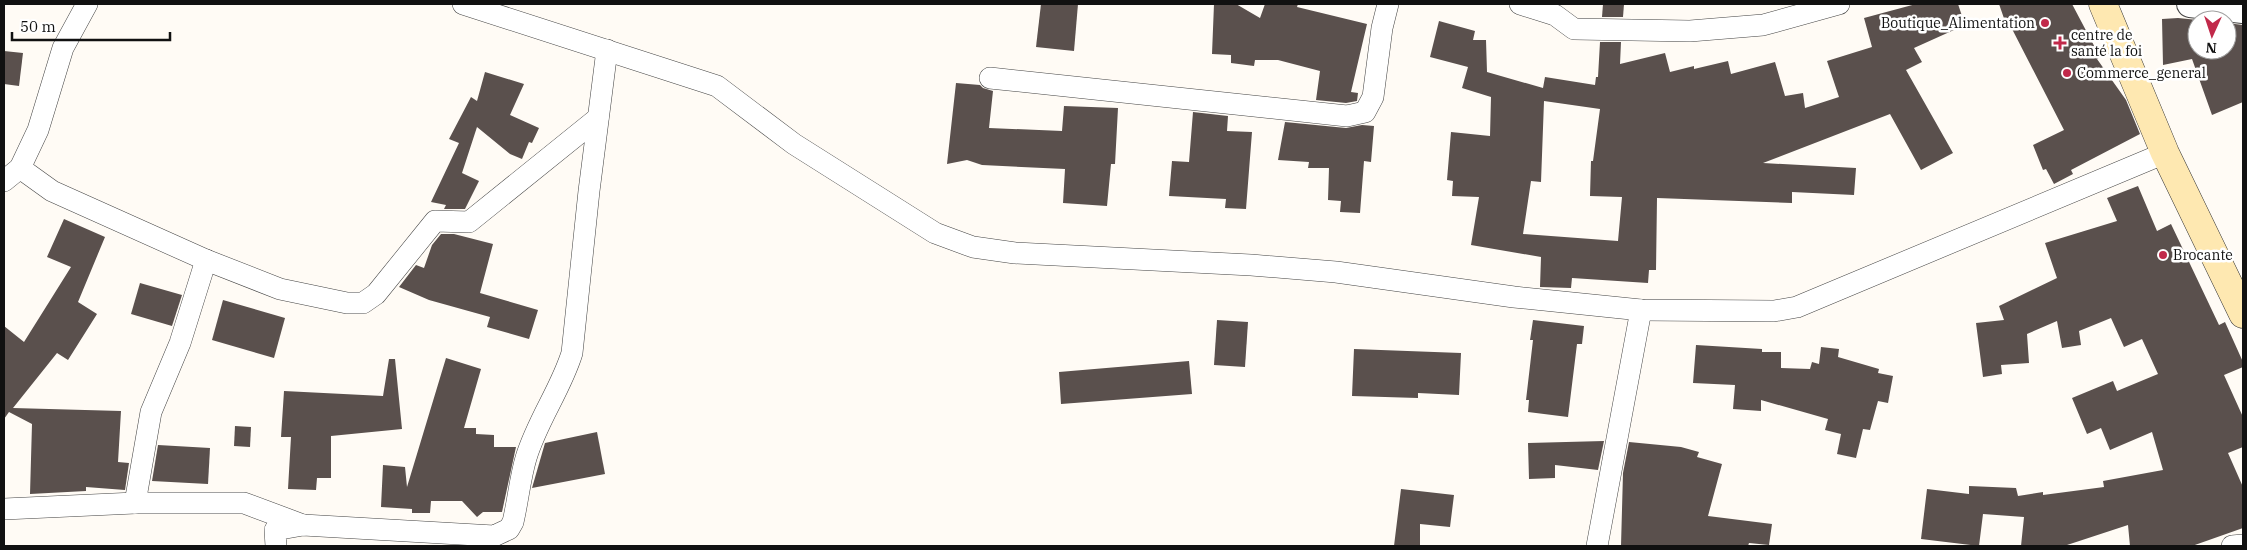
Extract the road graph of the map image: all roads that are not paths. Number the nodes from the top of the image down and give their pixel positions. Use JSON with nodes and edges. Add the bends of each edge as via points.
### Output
{"nodes":[{"id":1,"x":86,"y":4,"type":"edge"},
{"id":2,"x":463,"y":4,"type":"edge"},
{"id":3,"x":1388,"y":4,"type":"edge"},
{"id":4,"x":1520,"y":4,"type":"edge"},
{"id":5,"x":1839,"y":4,"type":"edge"},
{"id":6,"x":2103,"y":4,"type":"edge"},
{"id":7,"x":2190,"y":4,"type":"edge"},
{"id":8,"x":2243,"y":10,"type":"edge"},
{"id":9,"x":607,"y":50,"type":"junction"},
{"id":10,"x":990,"y":78,"type":"dead end"},
{"id":11,"x":598,"y":118,"type":"junction"},
{"id":12,"x":2165,"y":153,"type":"junction"},
{"id":13,"x":20,"y":168,"type":"junction"},
{"id":14,"x":4,"y":181,"type":"edge"},
{"id":15,"x":206,"y":260,"type":"junction"},
{"id":16,"x":1641,"y":310,"type":"junction"},
{"id":17,"x":2243,"y":314,"type":"edge"},
{"id":18,"x":135,"y":503,"type":"junction"},
{"id":19,"x":4,"y":509,"type":"edge"},
{"id":20,"x":303,"y":525,"type":"junction"},
{"id":21,"x":2243,"y":545,"type":"edge"},
{"id":22,"x":276,"y":546,"type":"edge"},
{"id":23,"x":1597,"y":546,"type":"edge"},
{"id":24,"x":2232,"y":546,"type":"edge"}],
"edges":[{"from":1,"to":13,"type":"street","via":[[64,48],[38,130]]},
{"from":2,"to":9,"type":"street"},
{"from":3,"to":10,"type":"street","via":[[1373,97],[1360,115]]},
{"from":4,"to":5,"type":"street","via":[[1555,15],[1574,29],[1690,31],[1763,25]]},
{"from":6,"to":12,"type":"main road"},
{"from":7,"to":8,"type":"street"},
{"from":9,"to":11,"type":"street"},
{"from":9,"to":16,"type":"street","via":[[717,86],[794,144],[935,234],[973,247],[1015,253],[1336,272],[1514,297]]},
{"from":11,"to":15,"type":"street","via":[[469,222],[435,220],[376,294],[363,303],[347,303],[280,289]]},
{"from":11,"to":20,"type":"street","via":[[572,353],[526,457],[509,530],[494,536]]},
{"from":12,"to":16,"type":"street","via":[[1797,307],[1774,311]]},
{"from":12,"to":17,"type":"main road"},
{"from":13,"to":14,"type":"street"},
{"from":13,"to":15,"type":"street","via":[[52,191]]},
{"from":15,"to":18,"type":"street","via":[[180,343],[151,412]]},
{"from":16,"to":23,"type":"street"},
{"from":18,"to":19,"type":"street"},
{"from":18,"to":20,"type":"street","via":[[244,503]]},
{"from":20,"to":22,"type":"street","via":[[275,530]]},
{"from":21,"to":24,"type":"street"}]}
